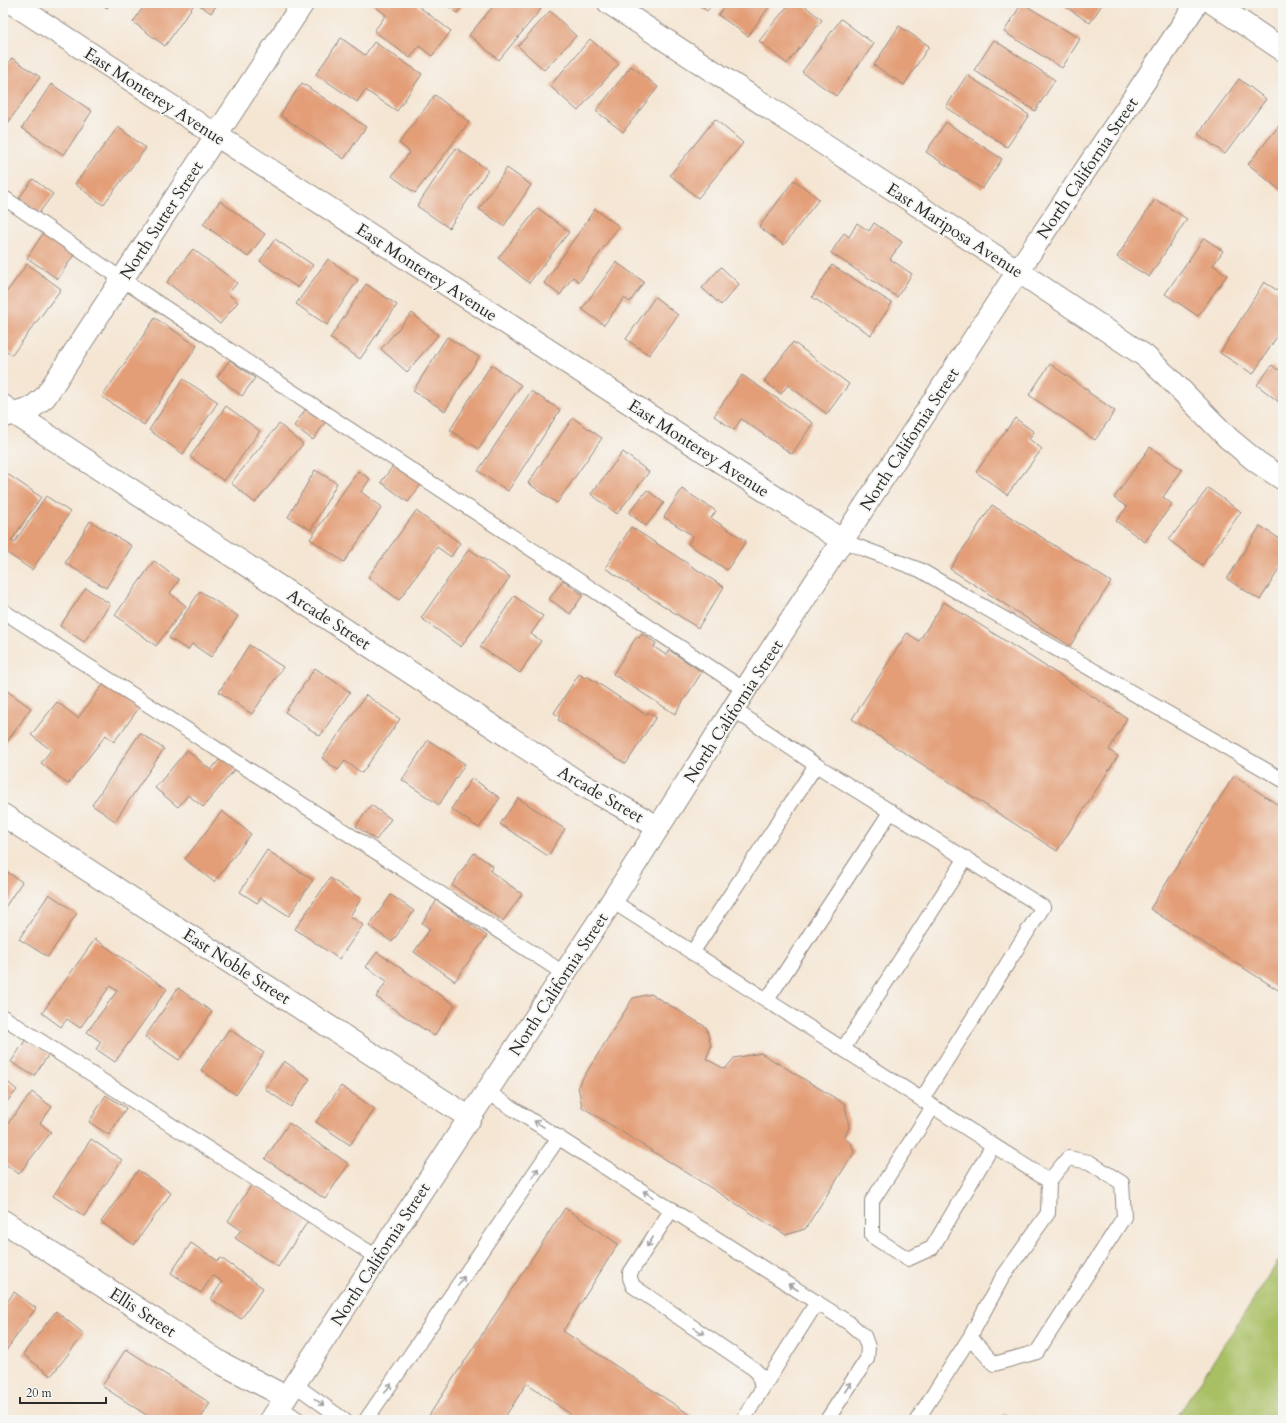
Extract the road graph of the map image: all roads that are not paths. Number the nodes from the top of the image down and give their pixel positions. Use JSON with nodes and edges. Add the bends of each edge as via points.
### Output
{"nodes":[{"id":1,"x":12,"y":3,"type":"edge"},
{"id":2,"x":303,"y":3,"type":"edge"},
{"id":3,"x":609,"y":3,"type":"edge"},
{"id":4,"x":1197,"y":3,"type":"edge"},
{"id":5,"x":1213,"y":3,"type":"edge"},
{"id":6,"x":1283,"y":50,"type":"edge"},
{"id":7,"x":216,"y":136,"type":"junction"},
{"id":8,"x":3,"y":197,"type":"edge"},
{"id":9,"x":1018,"y":271,"type":"junction"},
{"id":10,"x":123,"y":280,"type":"junction"},
{"id":11,"x":7,"y":412,"type":"edge"},
{"id":12,"x":1283,"y":479,"type":"edge"},
{"id":13,"x":843,"y":541,"type":"junction"},
{"id":14,"x":3,"y":611,"type":"edge"},
{"id":15,"x":746,"y":690,"type":"junction"},
{"id":16,"x":733,"y":709,"type":"junction"},
{"id":17,"x":816,"y":764,"type":"junction"},
{"id":18,"x":1283,"y":780,"type":"edge"},
{"id":19,"x":891,"y":811,"type":"junction"},
{"id":20,"x":3,"y":815,"type":"edge"},
{"id":21,"x":658,"y":827,"type":"junction"},
{"id":22,"x":966,"y":858,"type":"junction"},
{"id":23,"x":612,"y":901,"type":"junction"},
{"id":24,"x":692,"y":953,"type":"junction"},
{"id":25,"x":565,"y":974,"type":"junction"},
{"id":26,"x":767,"y":1000,"type":"junction"},
{"id":27,"x":3,"y":1017,"type":"edge"},
{"id":28,"x":843,"y":1049,"type":"junction"},
{"id":29,"x":487,"y":1092,"type":"junction"},
{"id":30,"x":928,"y":1103,"type":"junction"},
{"id":31,"x":470,"y":1118,"type":"junction"},
{"id":32,"x":559,"y":1137,"type":"junction"},
{"id":33,"x":993,"y":1144,"type":"junction"},
{"id":34,"x":1049,"y":1181,"type":"junction"},
{"id":35,"x":672,"y":1209,"type":"junction"},
{"id":36,"x":3,"y":1221,"type":"edge"},
{"id":37,"x":378,"y":1258,"type":"junction"},
{"id":38,"x":817,"y":1302,"type":"junction"},
{"id":39,"x":970,"y":1336,"type":"junction"},
{"id":40,"x":762,"y":1389,"type":"junction"},
{"id":41,"x":283,"y":1402,"type":"edge"},
{"id":42,"x":299,"y":1420,"type":"edge"},
{"id":43,"x":344,"y":1420,"type":"edge"},
{"id":44,"x":366,"y":1420,"type":"edge"},
{"id":45,"x":743,"y":1420,"type":"edge"},
{"id":46,"x":827,"y":1420,"type":"edge"},
{"id":47,"x":917,"y":1420,"type":"edge"}],
"edges":[{"from":1,"to":7,"type":"street","name":"East Monterey Avenue"},
{"from":2,"to":7,"type":"street","name":"North Sutter Street"},
{"from":3,"to":9,"type":"street","name":"East Mariposa Avenue"},
{"from":4,"to":9,"type":"street","name":"North California Street"},
{"from":5,"to":6,"type":"street"},
{"from":7,"to":10,"type":"street","name":"North Sutter Street"},
{"from":7,"to":13,"type":"street","name":"East Monterey Avenue"},
{"from":8,"to":10,"type":"lane"},
{"from":9,"to":12,"type":"street","name":"East Mariposa Avenue","via":[[1145,356],[1228,438],[1256,462]]},
{"from":9,"to":13,"type":"street","name":"North California Street"},
{"from":10,"to":11,"type":"street","name":"North Sutter Street","via":[[45,397],[33,408]]},
{"from":10,"to":15,"type":"lane"},
{"from":11,"to":21,"type":"street","name":"Arcade Street","via":[[581,784]]},
{"from":13,"to":15,"type":"street","name":"North California Street"},
{"from":13,"to":18,"type":"lane","via":[[920,570]]},
{"from":14,"to":25,"type":"lane"},
{"from":15,"to":16,"type":"street","name":"North California Street"},
{"from":16,"to":17,"type":"lane"},
{"from":16,"to":21,"type":"street","name":"North California Street"},
{"from":17,"to":19,"type":"lane"},
{"from":17,"to":24,"type":"lane"},
{"from":19,"to":22,"type":"lane"},
{"from":19,"to":26,"type":"lane"},
{"from":20,"to":31,"type":"street","name":"East Noble Street"},
{"from":21,"to":23,"type":"street","name":"North California Street"},
{"from":22,"to":28,"type":"lane"},
{"from":22,"to":30,"type":"lane","via":[[1043,907]]},
{"from":23,"to":24,"type":"lane"},
{"from":23,"to":25,"type":"street","name":"North California Street"},
{"from":24,"to":26,"type":"lane"},
{"from":25,"to":29,"type":"street","name":"North California Street"},
{"from":26,"to":28,"type":"lane"},
{"from":27,"to":37,"type":"lane"},
{"from":28,"to":30,"type":"lane"},
{"from":29,"to":31,"type":"street","name":"North California Street"},
{"from":32,"to":29,"type":"lane","one_way":true},
{"from":30,"to":33,"type":"lane"},
{"from":30,"to":33,"type":"lane","via":[[872,1201],[872,1236],[908,1259],[932,1248]]},
{"from":31,"to":37,"type":"street","name":"North California Street"},
{"from":35,"to":32,"type":"lane","one_way":true},
{"from":44,"to":32,"type":"lane","one_way":true},
{"from":33,"to":34,"type":"lane"},
{"from":34,"to":39,"type":"lane","via":[[1048,1213],[1002,1278]]},
{"from":34,"to":39,"type":"lane","via":[[1068,1158],[1089,1162],[1122,1183],[1124,1217],[1037,1352],[994,1364]]},
{"from":38,"to":35,"type":"lane","one_way":true},
{"from":35,"to":40,"type":"lane","one_way":true,"via":[[630,1273],[633,1286],[754,1369],[759,1374]]},
{"from":36,"to":41,"type":"street","name":"Ellis Street"},
{"from":37,"to":41,"type":"street","name":"North California Street"},
{"from":38,"to":40,"type":"lane"},
{"from":46,"to":38,"type":"lane","one_way":true,"via":[[867,1359],[868,1346],[864,1336],[849,1323]]},
{"from":39,"to":47,"type":"lane"},
{"from":40,"to":45,"type":"lane"},
{"from":41,"to":42,"type":"lane"},
{"from":41,"to":43,"type":"lane","one_way":true}]}
